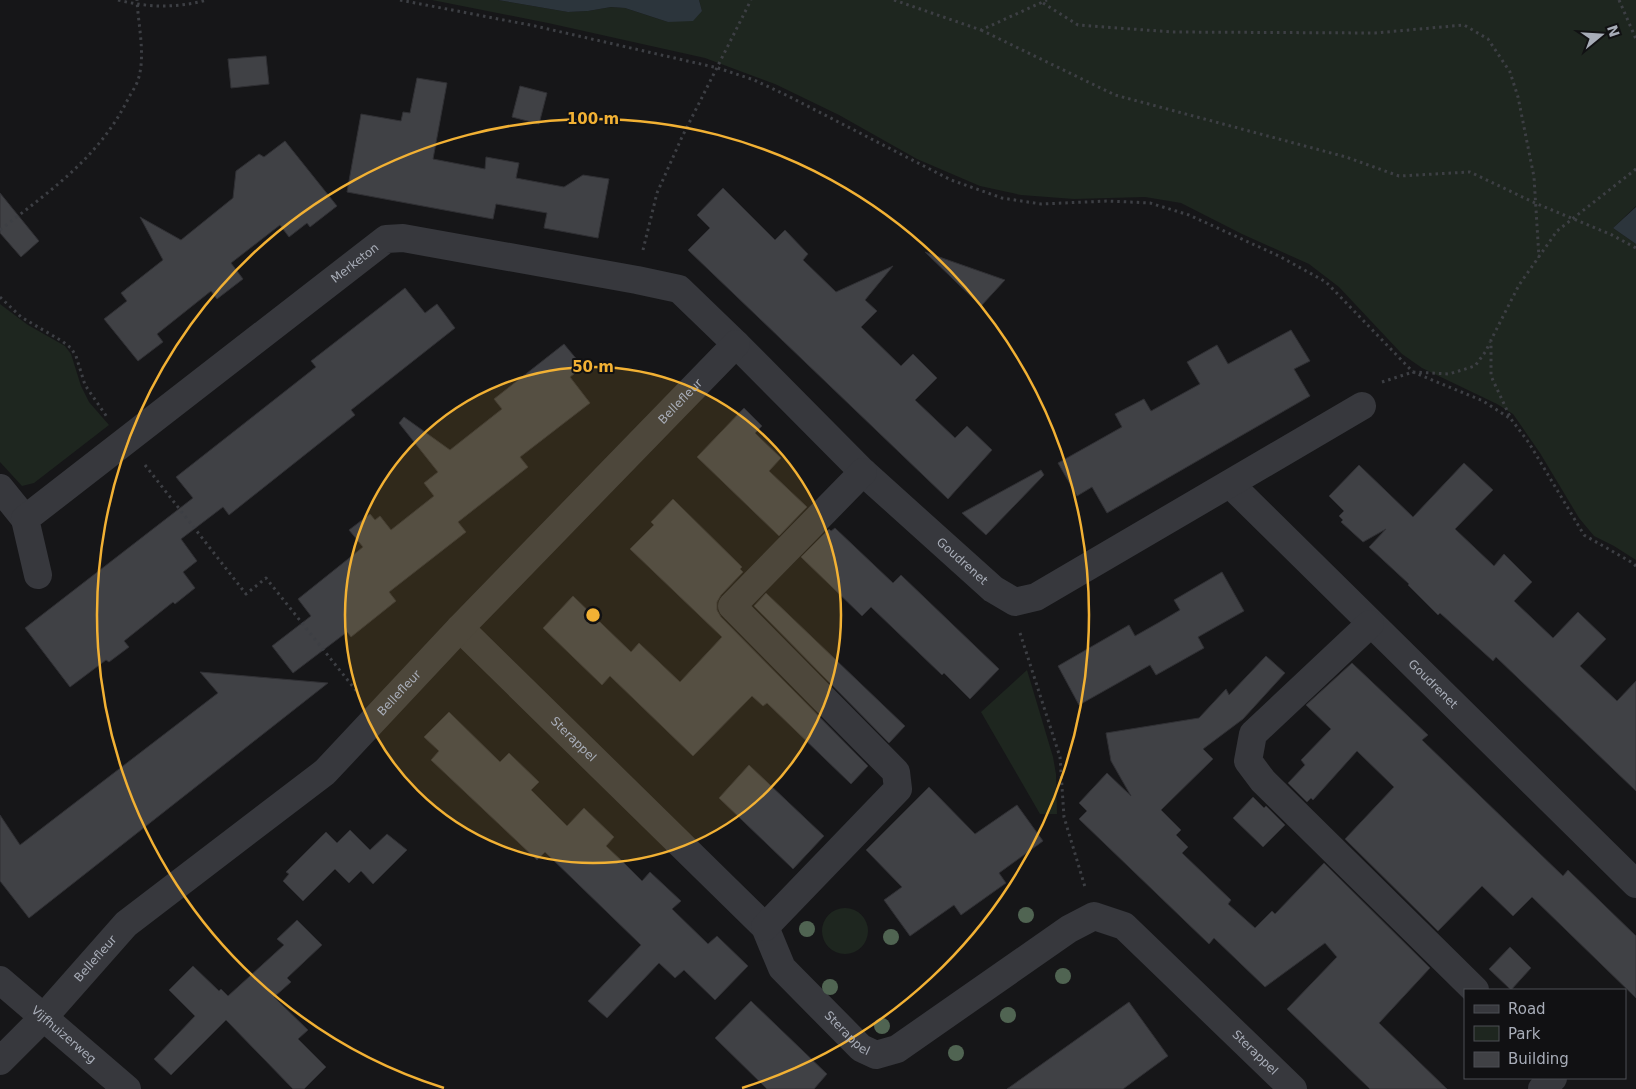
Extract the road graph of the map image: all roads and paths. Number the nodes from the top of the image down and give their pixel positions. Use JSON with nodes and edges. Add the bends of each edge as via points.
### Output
{"nodes":[{"id":1,"x":118,"y":0,"type":"edge"},
{"id":2,"x":137,"y":0,"type":"edge"},
{"id":3,"x":208,"y":0,"type":"edge"},
{"id":4,"x":400,"y":0,"type":"edge"},
{"id":5,"x":751,"y":0,"type":"edge"},
{"id":6,"x":894,"y":0,"type":"edge"},
{"id":7,"x":1047,"y":0,"type":"edge"},
{"id":8,"x":1619,"y":0,"type":"edge"},
{"id":9,"x":1043,"y":3,"type":"junction"},
{"id":10,"x":137,"y":5,"type":"junction"},
{"id":11,"x":981,"y":30,"type":"junction"},
{"id":12,"x":1636,"y":39,"type":"edge"},
{"id":13,"x":718,"y":68,"type":"junction"},
{"id":14,"x":1636,"y":169,"type":"edge"},
{"id":15,"x":1535,"y":202,"type":"junction"},
{"id":16,"x":1574,"y":218,"type":"junction"},
{"id":17,"x":0,"y":230,"type":"edge"},
{"id":18,"x":1636,"y":248,"type":"edge"},
{"id":19,"x":1539,"y":258,"type":"junction"},
{"id":20,"x":636,"y":280,"type":"junction"},
{"id":21,"x":0,"y":298,"type":"edge"},
{"id":22,"x":1491,"y":340,"type":"junction"},
{"id":23,"x":736,"y":344,"type":"junction"},
{"id":24,"x":1413,"y":372,"type":"junction"},
{"id":25,"x":1362,"y":406,"type":"dead end"},
{"id":26,"x":1510,"y":419,"type":"junction"},
{"id":27,"x":125,"y":441,"type":"junction"},
{"id":28,"x":863,"y":472,"type":"junction"},
{"id":29,"x":1230,"y":484,"type":"junction"},
{"id":30,"x":0,"y":488,"type":"edge"},
{"id":31,"x":25,"y":519,"type":"junction"},
{"id":32,"x":1636,"y":566,"type":"edge"},
{"id":33,"x":38,"y":575,"type":"dead end"},
{"id":34,"x":1015,"y":602,"type":"junction"},
{"id":35,"x":1370,"y":624,"type":"junction"},
{"id":36,"x":460,"y":628,"type":"junction"},
{"id":37,"x":377,"y":717,"type":"junction"},
{"id":38,"x":1636,"y":884,"type":"edge"},
{"id":39,"x":1094,"y":916,"type":"junction"},
{"id":40,"x":765,"y":927,"type":"junction"},
{"id":41,"x":0,"y":980,"type":"edge"},
{"id":42,"x":1474,"y":989,"type":"edge"},
{"id":43,"x":43,"y":1018,"type":"junction"},
{"id":44,"x":0,"y":1061,"type":"edge"},
{"id":45,"x":1552,"y":1079,"type":"edge"},
{"id":46,"x":127,"y":1089,"type":"edge"},
{"id":47,"x":1293,"y":1089,"type":"edge"},
{"id":48,"x":1542,"y":1089,"type":"edge"}],
"edges":[{"from":1,"to":10,"type":"path"},
{"from":2,"to":10,"type":"path"},
{"from":3,"to":10,"type":"path","via":[[166,7]]},
{"from":4,"to":13,"type":"path","via":[[535,26]]},
{"from":5,"to":13,"type":"path"},
{"from":6,"to":11,"type":"path"},
{"from":7,"to":9,"type":"path"},
{"from":8,"to":12,"type":"path"},
{"from":9,"to":11,"type":"path"},
{"from":9,"to":15,"type":"path","via":[[1078,25],[1172,32],[1375,33],[1464,25],[1488,39],[1510,72],[1534,177]]},
{"from":10,"to":17,"type":"path","via":[[142,45],[138,79],[120,116],[98,146],[66,179]]},
{"from":11,"to":15,"type":"path","via":[[1115,95],[1346,157],[1399,176],[1470,172]]},
{"from":13,"to":20,"type":"path","via":[[657,193]]},
{"from":13,"to":24,"type":"path","via":[[788,96],[951,180],[1002,198],[1041,204],[1150,202],[1189,215],[1279,256],[1326,282]]},
{"from":14,"to":16,"type":"path"},
{"from":15,"to":16,"type":"path"},
{"from":15,"to":19,"type":"path"},
{"from":16,"to":18,"type":"path"},
{"from":16,"to":19,"type":"path","via":[[1557,231]]},
{"from":19,"to":22,"type":"path","via":[[1519,285]]},
{"from":20,"to":23,"type":"street","name":"Merketon","via":[[679,289]]},
{"from":20,"to":27,"type":"street","name":"Merketon","via":[[403,238],[386,239]]},
{"from":21,"to":27,"type":"path","via":[[21,317],[71,348],[85,386]]},
{"from":22,"to":24,"type":"path","via":[[1475,366],[1449,374]]},
{"from":22,"to":26,"type":"path","via":[[1491,376]]},
{"from":23,"to":28,"type":"street","name":"Goudrenet"},
{"from":23,"to":36,"type":"street","name":"Bellefleur"},
{"from":24,"to":26,"type":"path","via":[[1483,401]]},
{"from":25,"to":29,"type":"street"},
{"from":26,"to":32,"type":"path","via":[[1529,443],[1584,535]]},
{"from":27,"to":31,"type":"street","name":"Merketon"},
{"from":27,"to":37,"type":"path","via":[[246,594],[266,578]]},
{"from":28,"to":34,"type":"street","name":"Goudrenet","via":[[993,589]]},
{"from":28,"to":40,"type":"street","via":[[732,606],[896,772],[898,789]]},
{"from":29,"to":34,"type":"street","via":[[1036,597]]},
{"from":29,"to":35,"type":"street","name":"Goudrenet"},
{"from":30,"to":31,"type":"street"},
{"from":31,"to":33,"type":"street"},
{"from":34,"to":39,"type":"path","via":[[1015,618],[1060,757],[1064,817]]},
{"from":35,"to":38,"type":"street","name":"Goudrenet"},
{"from":35,"to":42,"type":"street","via":[[1253,734],[1248,761],[1270,788]]},
{"from":36,"to":37,"type":"street","name":"Bellefleur"},
{"from":36,"to":40,"type":"street","name":"Sterappel"},
{"from":37,"to":43,"type":"street","name":"Bellefleur","via":[[325,772],[126,924]]},
{"from":39,"to":40,"type":"street","name":"Sterappel","via":[[1069,929],[897,1049],[876,1055],[861,1048],[782,968]]},
{"from":39,"to":47,"type":"street","name":"Sterappel","via":[[1124,926]]},
{"from":41,"to":43,"type":"street","name":"Vijfhuizerweg"},
{"from":43,"to":44,"type":"street","name":"Bellefleur"},
{"from":43,"to":46,"type":"street","name":"Vijfhuizerweg"},
{"from":45,"to":48,"type":"street"}]}
